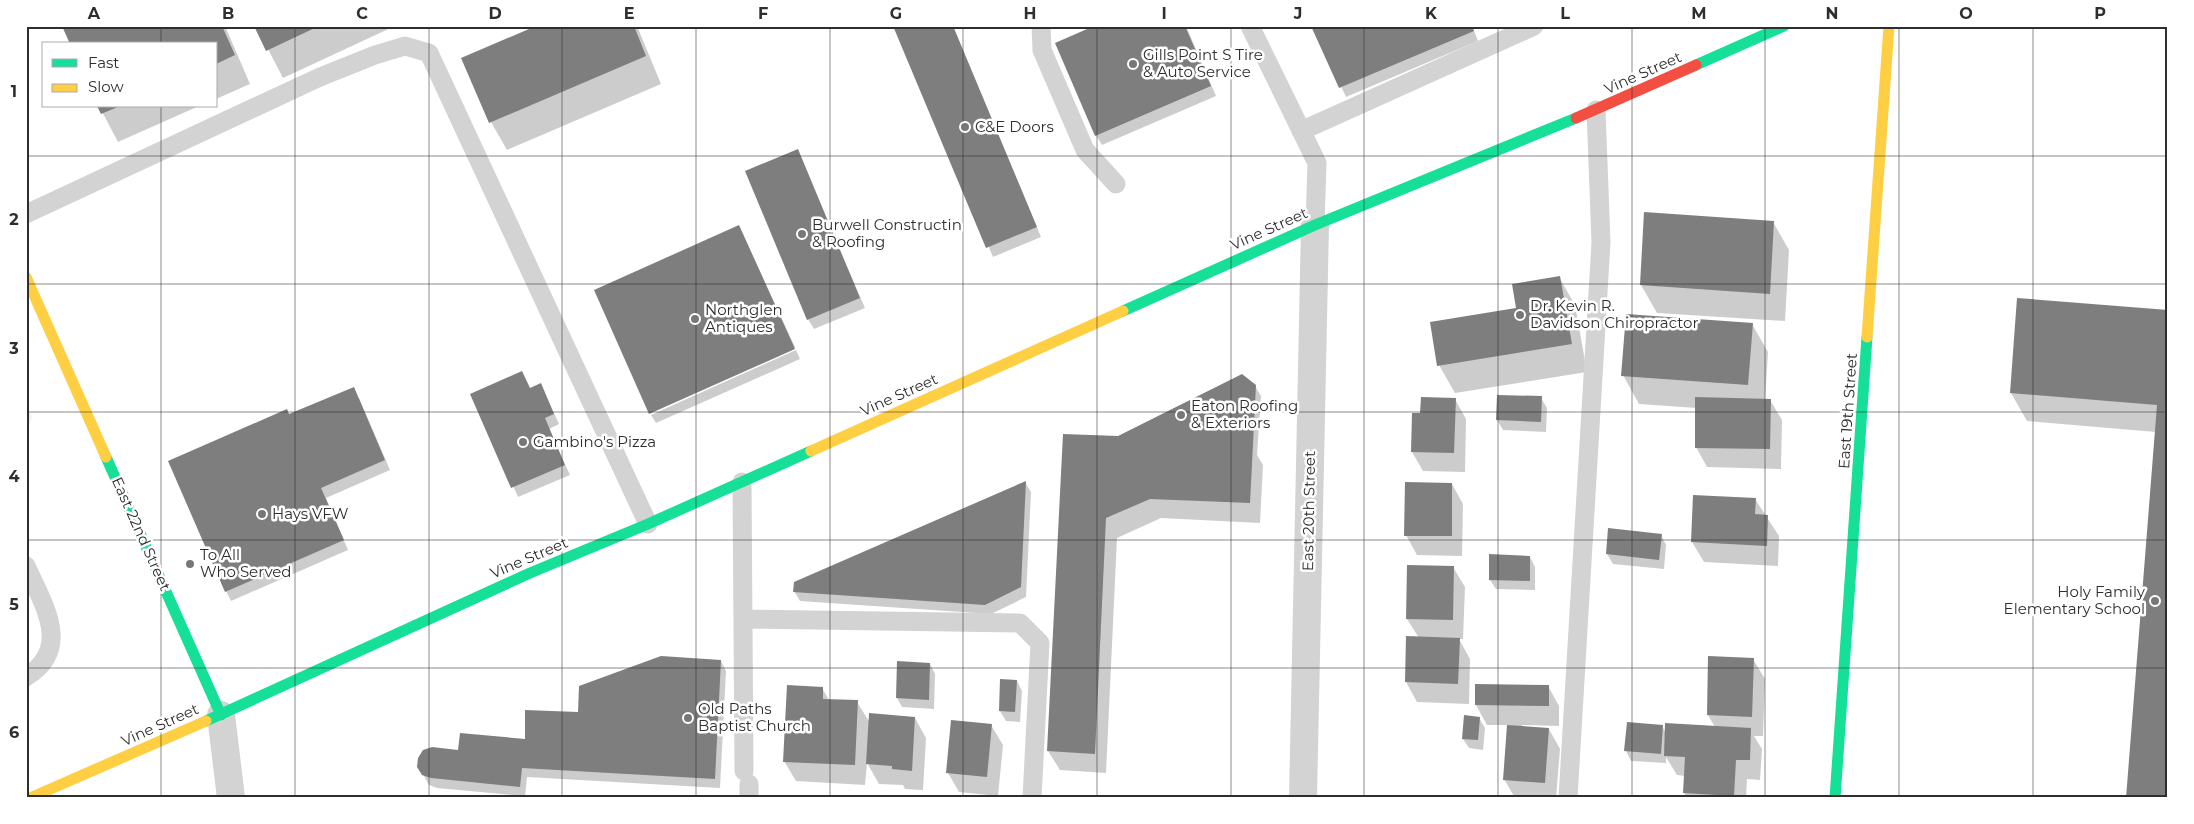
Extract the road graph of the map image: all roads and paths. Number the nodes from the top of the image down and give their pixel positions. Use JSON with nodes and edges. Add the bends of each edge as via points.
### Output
{"nodes":[{"id":1,"x":1041,"y":26,"type":"edge"},
{"id":2,"x":1250,"y":26,"type":"edge"},
{"id":3,"x":1534,"y":26,"type":"edge"},
{"id":4,"x":1784,"y":26,"type":"edge"},
{"id":5,"x":1889,"y":26,"type":"edge"},
{"id":6,"x":1596,"y":110,"type":"junction"},
{"id":7,"x":1301,"y":131,"type":"junction"},
{"id":8,"x":1116,"y":184,"type":"dead end"},
{"id":9,"x":26,"y":214,"type":"edge"},
{"id":10,"x":1316,"y":225,"type":"junction"},
{"id":11,"x":26,"y":277,"type":"edge"},
{"id":12,"x":742,"y":482,"type":"junction"},
{"id":13,"x":648,"y":524,"type":"junction"},
{"id":14,"x":26,"y":566,"type":"edge"},
{"id":15,"x":743,"y":619,"type":"junction"},
{"id":16,"x":26,"y":677,"type":"edge"},
{"id":17,"x":220,"y":715,"type":"junction"},
{"id":18,"x":747,"y":784,"type":"edge"},
{"id":19,"x":30,"y":798,"type":"edge"},
{"id":20,"x":231,"y":798,"type":"edge"},
{"id":21,"x":1032,"y":798,"type":"edge"},
{"id":22,"x":1303,"y":798,"type":"edge"},
{"id":23,"x":1568,"y":798,"type":"edge"},
{"id":24,"x":1836,"y":798,"type":"edge"}],
"edges":[{"from":1,"to":8,"type":"lane","via":[[1042,50],[1085,150]]},
{"from":2,"to":7,"type":"lane"},
{"from":3,"to":7,"type":"lane"},
{"from":4,"to":6,"type":"main road","name":"Vine Street"},
{"from":5,"to":24,"type":"main road","name":"East 19th Street"},
{"from":6,"to":10,"type":"main road","name":"Vine Street"},
{"from":6,"to":23,"type":"lane","via":[[1601,242]]},
{"from":7,"to":10,"type":"lane","via":[[1317,163]]},
{"from":9,"to":13,"type":"lane","via":[[320,77],[375,55],[405,46],[429,53]]},
{"from":10,"to":12,"type":"main road","name":"Vine Street"},
{"from":10,"to":22,"type":"street","name":"East 20th Street"},
{"from":11,"to":17,"type":"main road","name":"East 22nd Street"},
{"from":12,"to":13,"type":"main road","name":"Vine Street"},
{"from":12,"to":15,"type":"lane"},
{"from":13,"to":17,"type":"main road","name":"Vine Street","via":[[530,573]]},
{"from":14,"to":16,"type":"lane","via":[[50,620],[52,636],[50,652]]},
{"from":15,"to":18,"type":"lane"},
{"from":15,"to":21,"type":"lane","via":[[1020,623],[1040,642]]},
{"from":17,"to":19,"type":"main road","name":"Vine Street"},
{"from":17,"to":20,"type":"street","name":"East 22nd Street"}]}
